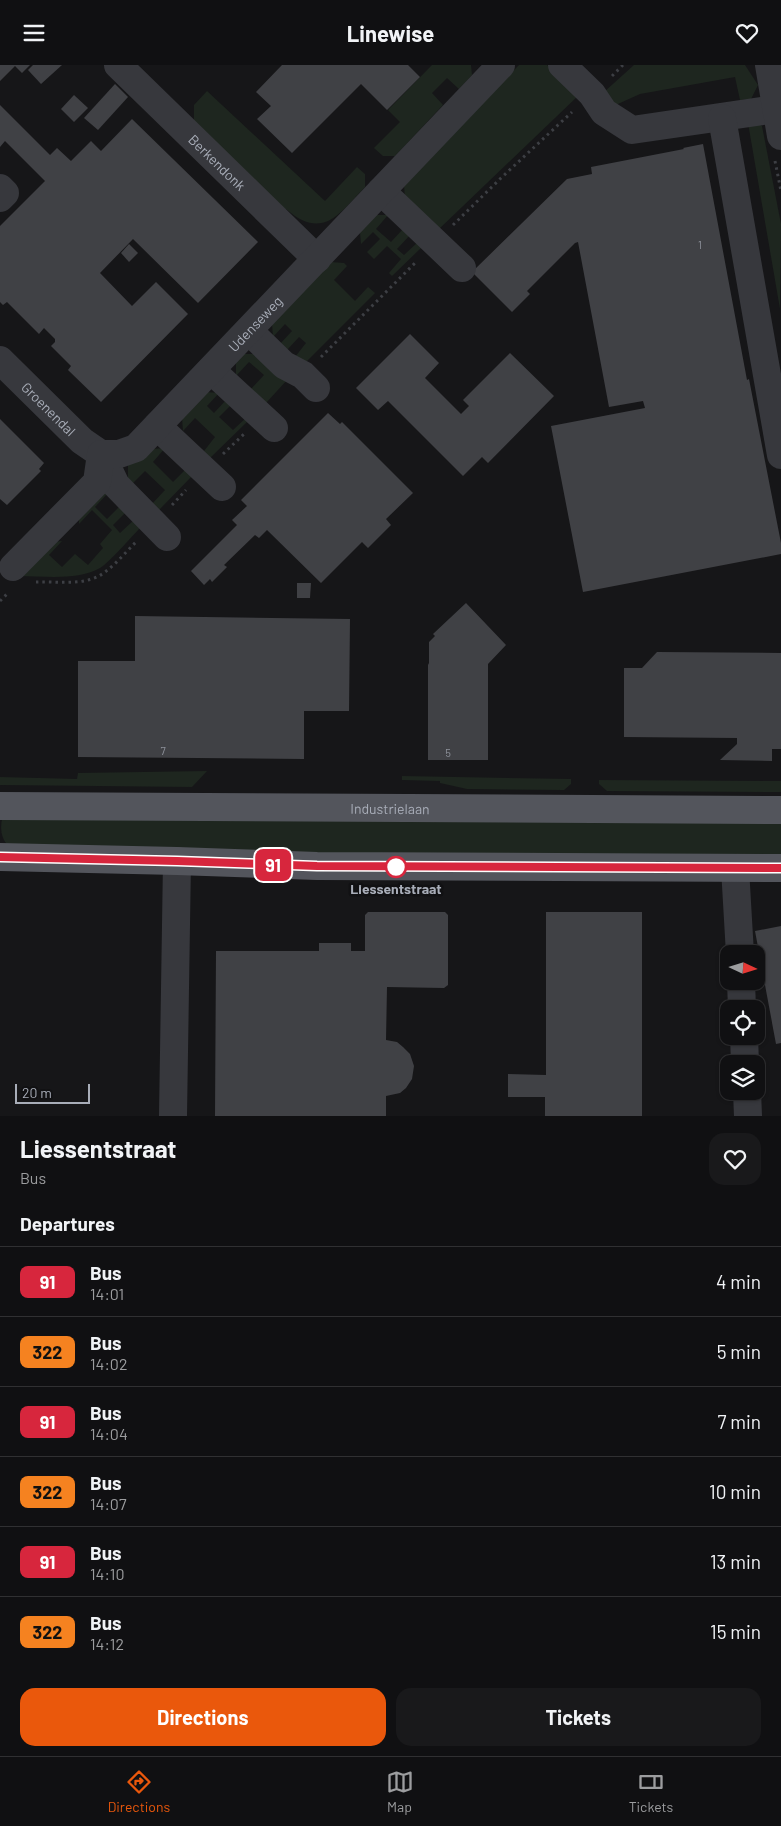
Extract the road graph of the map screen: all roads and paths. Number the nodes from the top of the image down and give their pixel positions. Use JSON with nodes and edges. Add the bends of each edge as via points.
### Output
{"nodes":[{"id":1,"x":118,"y":65,"type":"edge"},
{"id":2,"x":501,"y":65,"type":"edge"},
{"id":3,"x":562,"y":65,"type":"edge"},
{"id":4,"x":769,"y":65,"type":"edge"},
{"id":5,"x":776,"y":109,"type":"junction"},
{"id":6,"x":722,"y":118,"type":"junction"},
{"id":7,"x":781,"y":136,"type":"edge"},
{"id":8,"x":0,"y":188,"type":"edge"},
{"id":9,"x":381,"y":191,"type":"junction"},
{"id":10,"x":0,"y":198,"type":"edge"},
{"id":11,"x":316,"y":259,"type":"junction"},
{"id":12,"x":462,"y":268,"type":"dead end"},
{"id":13,"x":769,"y":322,"type":"edge"},
{"id":14,"x":248,"y":331,"type":"junction"},
{"id":15,"x":0,"y":360,"type":"edge"},
{"id":16,"x":211,"y":369,"type":"junction"},
{"id":17,"x":316,"y":388,"type":"dead end"},
{"id":18,"x":158,"y":426,"type":"junction"},
{"id":19,"x":274,"y":428,"type":"dead end"},
{"id":20,"x":101,"y":454,"type":"junction"},
{"id":21,"x":781,"y":455,"type":"edge"},
{"id":22,"x":222,"y":487,"type":"dead end"},
{"id":23,"x":167,"y":537,"type":"dead end"},
{"id":24,"x":13,"y":567,"type":"dead end"},
{"id":25,"x":0,"y":806,"type":"edge"},
{"id":26,"x":781,"y":810,"type":"edge"},
{"id":27,"x":0,"y":857,"type":"edge"},
{"id":28,"x":177,"y":861,"type":"junction"},
{"id":29,"x":736,"y":868,"type":"junction"},
{"id":30,"x":781,"y":868,"type":"edge"},
{"id":31,"x":740,"y":945,"type":"edge"},
{"id":32,"x":747,"y":1100,"type":"edge"},
{"id":33,"x":173,"y":1116,"type":"edge"},
{"id":34,"x":748,"y":1116,"type":"edge"}],
"edges":[{"from":1,"to":11,"type":"street","name":"Berkendonk"},
{"from":2,"to":9,"type":"street","name":"Udenseweg"},
{"from":3,"to":6,"type":"street","via":[[592,94],[604,112],[632,130]]},
{"from":4,"to":5,"type":"street"},
{"from":5,"to":6,"type":"street"},
{"from":5,"to":7,"type":"street"},
{"from":6,"to":13,"type":"street"},
{"from":8,"to":10,"type":"street","via":[[5,193]]},
{"from":9,"to":11,"type":"street","name":"Udenseweg"},
{"from":9,"to":12,"type":"street"},
{"from":11,"to":14,"type":"street","name":"Udenseweg"},
{"from":13,"to":21,"type":"street"},
{"from":14,"to":16,"type":"street","name":"Udenseweg"},
{"from":14,"to":17,"type":"street","via":[[284,365]]},
{"from":15,"to":20,"type":"street","name":"Groenendal","via":[[82,441]]},
{"from":16,"to":18,"type":"street","name":"Udenseweg"},
{"from":16,"to":19,"type":"street"},
{"from":18,"to":20,"type":"street","name":"Udenseweg","via":[[136,448],[119,454]]},
{"from":18,"to":22,"type":"street"},
{"from":20,"to":23,"type":"street","via":[[116,485]]},
{"from":20,"to":24,"type":"street","via":[[97,482]]},
{"from":25,"to":26,"type":"main road","name":"Industrielaan"},
{"from":27,"to":28,"type":"main road"},
{"from":28,"to":29,"type":"main road","via":[[317,866]]},
{"from":28,"to":33,"type":"street"},
{"from":29,"to":30,"type":"main road"},
{"from":29,"to":31,"type":"street"},
{"from":32,"to":34,"type":"street"}]}
